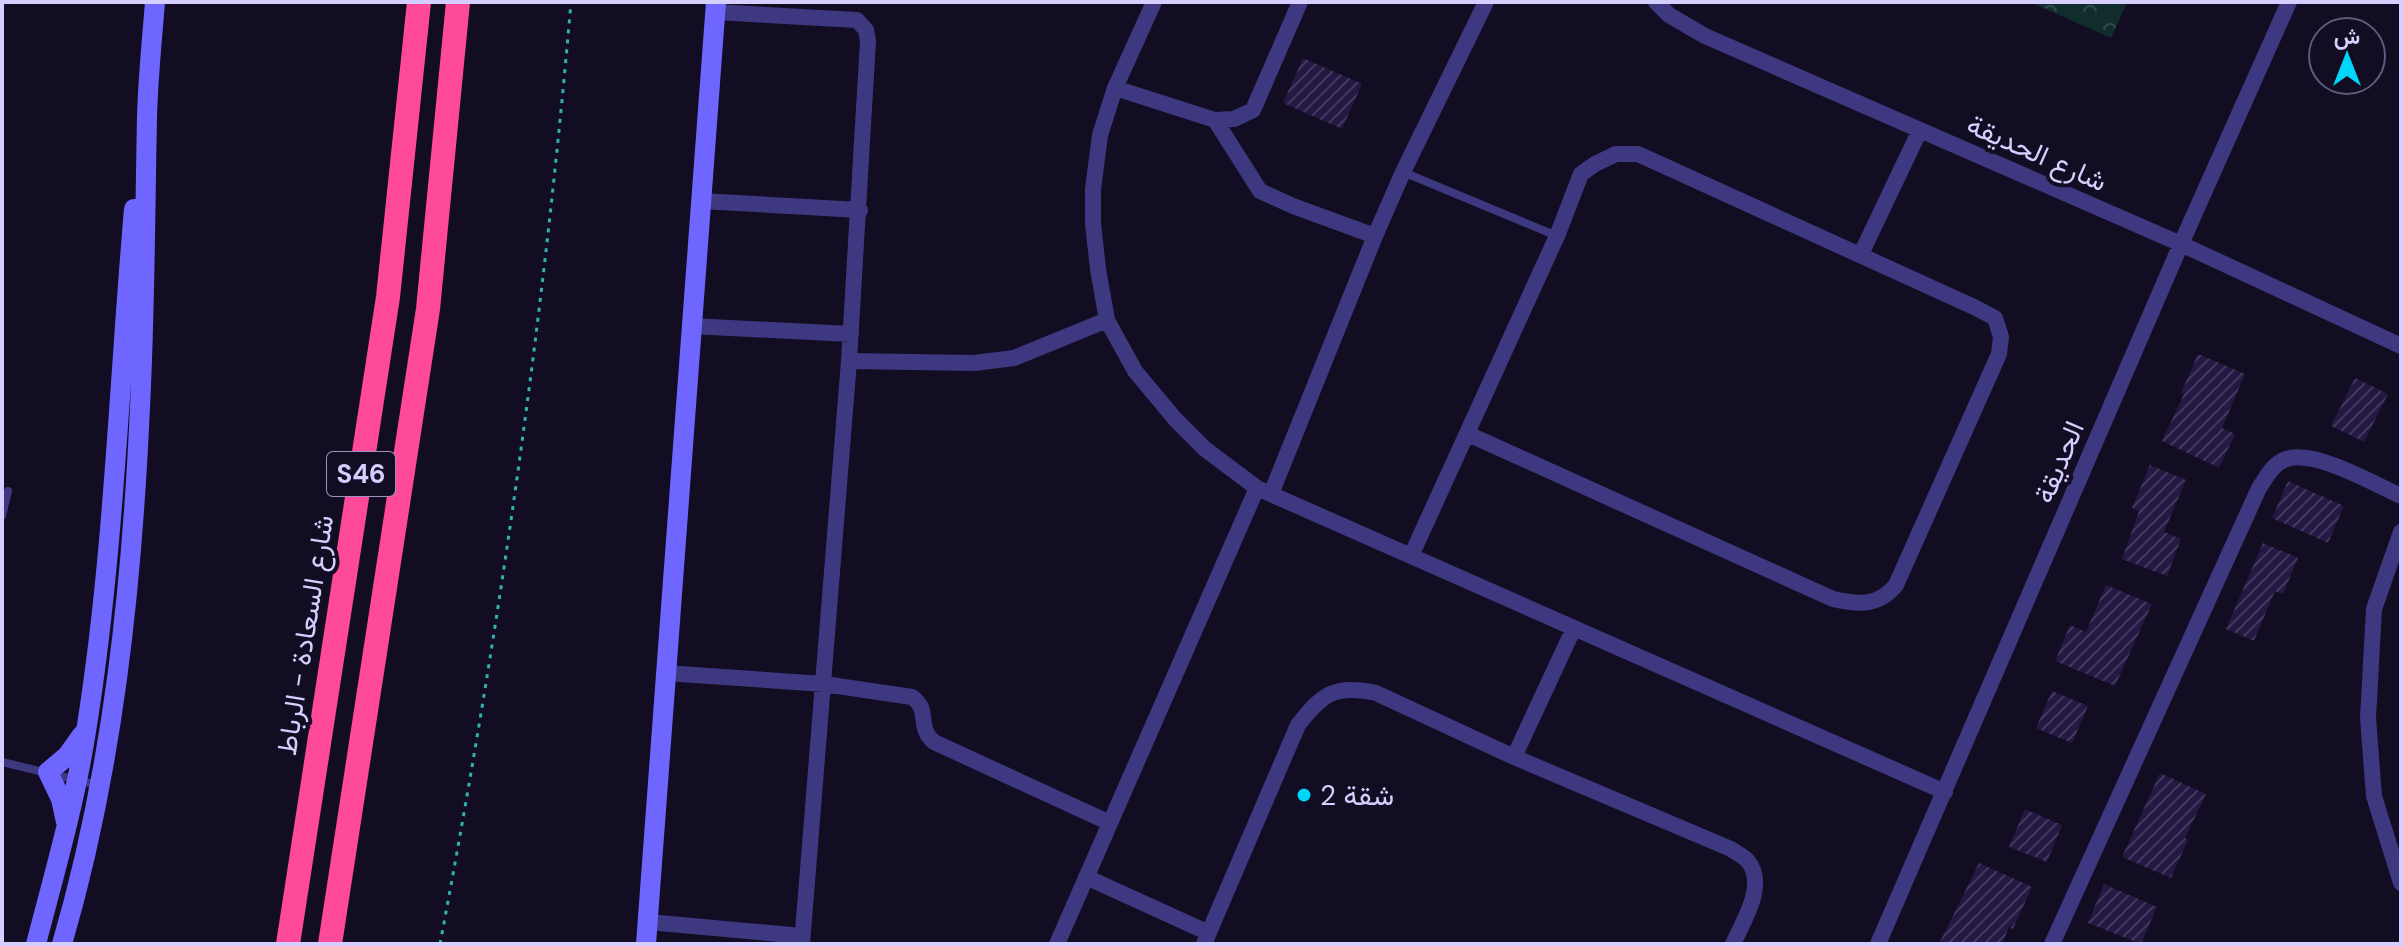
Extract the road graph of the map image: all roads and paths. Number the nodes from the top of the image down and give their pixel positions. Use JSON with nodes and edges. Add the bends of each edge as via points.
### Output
{"nodes":[{"id":1,"x":155,"y":2,"type":"edge"},
{"id":2,"x":419,"y":2,"type":"edge"},
{"id":3,"x":458,"y":2,"type":"edge"},
{"id":4,"x":571,"y":2,"type":"edge"},
{"id":5,"x":1300,"y":2,"type":"edge"},
{"id":6,"x":1486,"y":2,"type":"edge"},
{"id":7,"x":1656,"y":2,"type":"edge"},
{"id":8,"x":2289,"y":2,"type":"edge"},
{"id":9,"x":1150,"y":3,"type":"edge"},
{"id":10,"x":715,"y":7,"type":"edge"},
{"id":11,"x":1115,"y":88,"type":"junction"},
{"id":12,"x":147,"y":114,"type":"junction"},
{"id":13,"x":1215,"y":120,"type":"junction"},
{"id":14,"x":1920,"y":130,"type":"junction"},
{"id":15,"x":1403,"y":172,"type":"junction"},
{"id":16,"x":701,"y":201,"type":"junction"},
{"id":17,"x":860,"y":210,"type":"junction"},
{"id":18,"x":1375,"y":236,"type":"junction"},
{"id":19,"x":1557,"y":236,"type":"junction"},
{"id":20,"x":2181,"y":244,"type":"junction"},
{"id":21,"x":1861,"y":254,"type":"junction"},
{"id":22,"x":1107,"y":320,"type":"junction"},
{"id":23,"x":691,"y":326,"type":"junction"},
{"id":24,"x":851,"y":334,"type":"junction"},
{"id":25,"x":2401,"y":346,"type":"edge"},
{"id":26,"x":849,"y":361,"type":"junction"},
{"id":27,"x":1468,"y":434,"type":"junction"},
{"id":28,"x":8,"y":491,"type":"dead end"},
{"id":29,"x":1264,"y":491,"type":"junction"},
{"id":30,"x":2401,"y":496,"type":"edge"},
{"id":31,"x":2,"y":516,"type":"edge"},
{"id":32,"x":2401,"y":532,"type":"edge"},
{"id":33,"x":1411,"y":556,"type":"junction"},
{"id":34,"x":1574,"y":628,"type":"junction"},
{"id":35,"x":665,"y":673,"type":"junction"},
{"id":36,"x":824,"y":684,"type":"junction"},
{"id":37,"x":87,"y":724,"type":"junction"},
{"id":38,"x":1514,"y":757,"type":"junction"},
{"id":39,"x":2,"y":762,"type":"edge"},
{"id":40,"x":48,"y":772,"type":"junction"},
{"id":41,"x":78,"y":779,"type":"junction"},
{"id":42,"x":99,"y":785,"type":"junction"},
{"id":43,"x":1945,"y":792,"type":"junction"},
{"id":44,"x":1110,"y":823,"type":"junction"},
{"id":45,"x":67,"y":828,"type":"junction"},
{"id":46,"x":1086,"y":877,"type":"junction"},
{"id":47,"x":2401,"y":883,"type":"edge"},
{"id":48,"x":648,"y":922,"type":"junction"},
{"id":49,"x":1206,"y":939,"type":"edge"},
{"id":50,"x":802,"y":940,"type":"edge"},
{"id":51,"x":36,"y":944,"type":"edge"},
{"id":52,"x":62,"y":944,"type":"edge"},
{"id":53,"x":288,"y":944,"type":"edge"},
{"id":54,"x":330,"y":944,"type":"edge"},
{"id":55,"x":440,"y":944,"type":"edge"},
{"id":56,"x":646,"y":944,"type":"edge"},
{"id":57,"x":1057,"y":944,"type":"edge"},
{"id":58,"x":1733,"y":944,"type":"edge"},
{"id":59,"x":1878,"y":944,"type":"edge"},
{"id":60,"x":2052,"y":944,"type":"edge"}],
"edges":[{"from":1,"to":12,"type":"street"},
{"from":2,"to":53,"type":"highway","name":"شارع السعادة - الرباط","number":"S46","via":[[388,297]]},
{"from":3,"to":54,"type":"highway","number":"S46","via":[[428,309]]},
{"from":4,"to":55,"type":"path","via":[[556,171],[517,468]]},
{"from":5,"to":13,"type":"street","via":[[1253,110]]},
{"from":6,"to":15,"type":"street"},
{"from":7,"to":14,"type":"street","name":"شارع الحديقة","via":[[1705,36]]},
{"from":8,"to":20,"type":"street","name":"الحديقة"},
{"from":9,"to":11,"type":"street"},
{"from":10,"to":16,"type":"street"},
{"from":10,"to":17,"type":"street","via":[[857,20],[866,30]]},
{"from":11,"to":13,"type":"street"},
{"from":11,"to":22,"type":"street","via":[[1100,135],[1093,189]]},
{"from":12,"to":37,"type":"street"},
{"from":12,"to":42,"type":"street","via":[[135,495],[121,641]]},
{"from":13,"to":18,"type":"street","via":[[1260,191]]},
{"from":14,"to":20,"type":"street","name":"شارع الحديقة"},
{"from":14,"to":21,"type":"street"},
{"from":15,"to":18,"type":"street"},
{"from":15,"to":19,"type":"lane"},
{"from":16,"to":17,"type":"street"},
{"from":16,"to":23,"type":"street"},
{"from":17,"to":24,"type":"street"},
{"from":18,"to":29,"type":"street"},
{"from":19,"to":21,"type":"street","via":[[1581,174],[1616,154],[1638,154]]},
{"from":19,"to":27,"type":"street"},
{"from":20,"to":25,"type":"street","name":"شارع الحديقة"},
{"from":20,"to":43,"type":"street","name":"الحديقة"},
{"from":21,"to":27,"type":"street","via":[[1995,318],[2001,337],[1993,368],[1886,598],[1850,603],[1833,599]]},
{"from":22,"to":26,"type":"street","via":[[1014,358],[974,363]]},
{"from":22,"to":29,"type":"street","via":[[1135,371],[1175,419],[1205,449]]},
{"from":23,"to":24,"type":"street"},
{"from":23,"to":35,"type":"street"},
{"from":24,"to":26,"type":"street"},
{"from":26,"to":36,"type":"street"},
{"from":27,"to":33,"type":"street"},
{"from":28,"to":31,"type":"lane"},
{"from":29,"to":33,"type":"street"},
{"from":29,"to":44,"type":"street"},
{"from":30,"to":60,"type":"street","via":[[2306,457],[2285,459],[2271,470]]},
{"from":32,"to":47,"type":"street","via":[[2374,609],[2368,718],[2374,796]]},
{"from":33,"to":34,"type":"street"},
{"from":34,"to":38,"type":"street"},
{"from":34,"to":43,"type":"street"},
{"from":35,"to":36,"type":"street"},
{"from":35,"to":48,"type":"street"},
{"from":36,"to":44,"type":"street","via":[[912,697],[921,702],[926,735],[934,742]]},
{"from":36,"to":50,"type":"street"},
{"from":37,"to":40,"type":"street","via":[[67,756]]},
{"from":37,"to":41,"type":"street"},
{"from":38,"to":49,"type":"street","via":[[1376,693],[1357,688],[1316,702],[1298,725]]},
{"from":38,"to":58,"type":"street","via":[[1747,859],[1756,889]]},
{"from":39,"to":40,"type":"lane"},
{"from":40,"to":41,"type":"lane"},
{"from":40,"to":45,"type":"street"},
{"from":41,"to":42,"type":"lane"},
{"from":41,"to":45,"type":"street"},
{"from":42,"to":52,"type":"street"},
{"from":43,"to":59,"type":"street","name":"الحديقة"},
{"from":44,"to":46,"type":"street"},
{"from":45,"to":51,"type":"street"},
{"from":46,"to":49,"type":"street"},
{"from":46,"to":57,"type":"street"},
{"from":48,"to":50,"type":"street"},
{"from":48,"to":56,"type":"street"}]}
